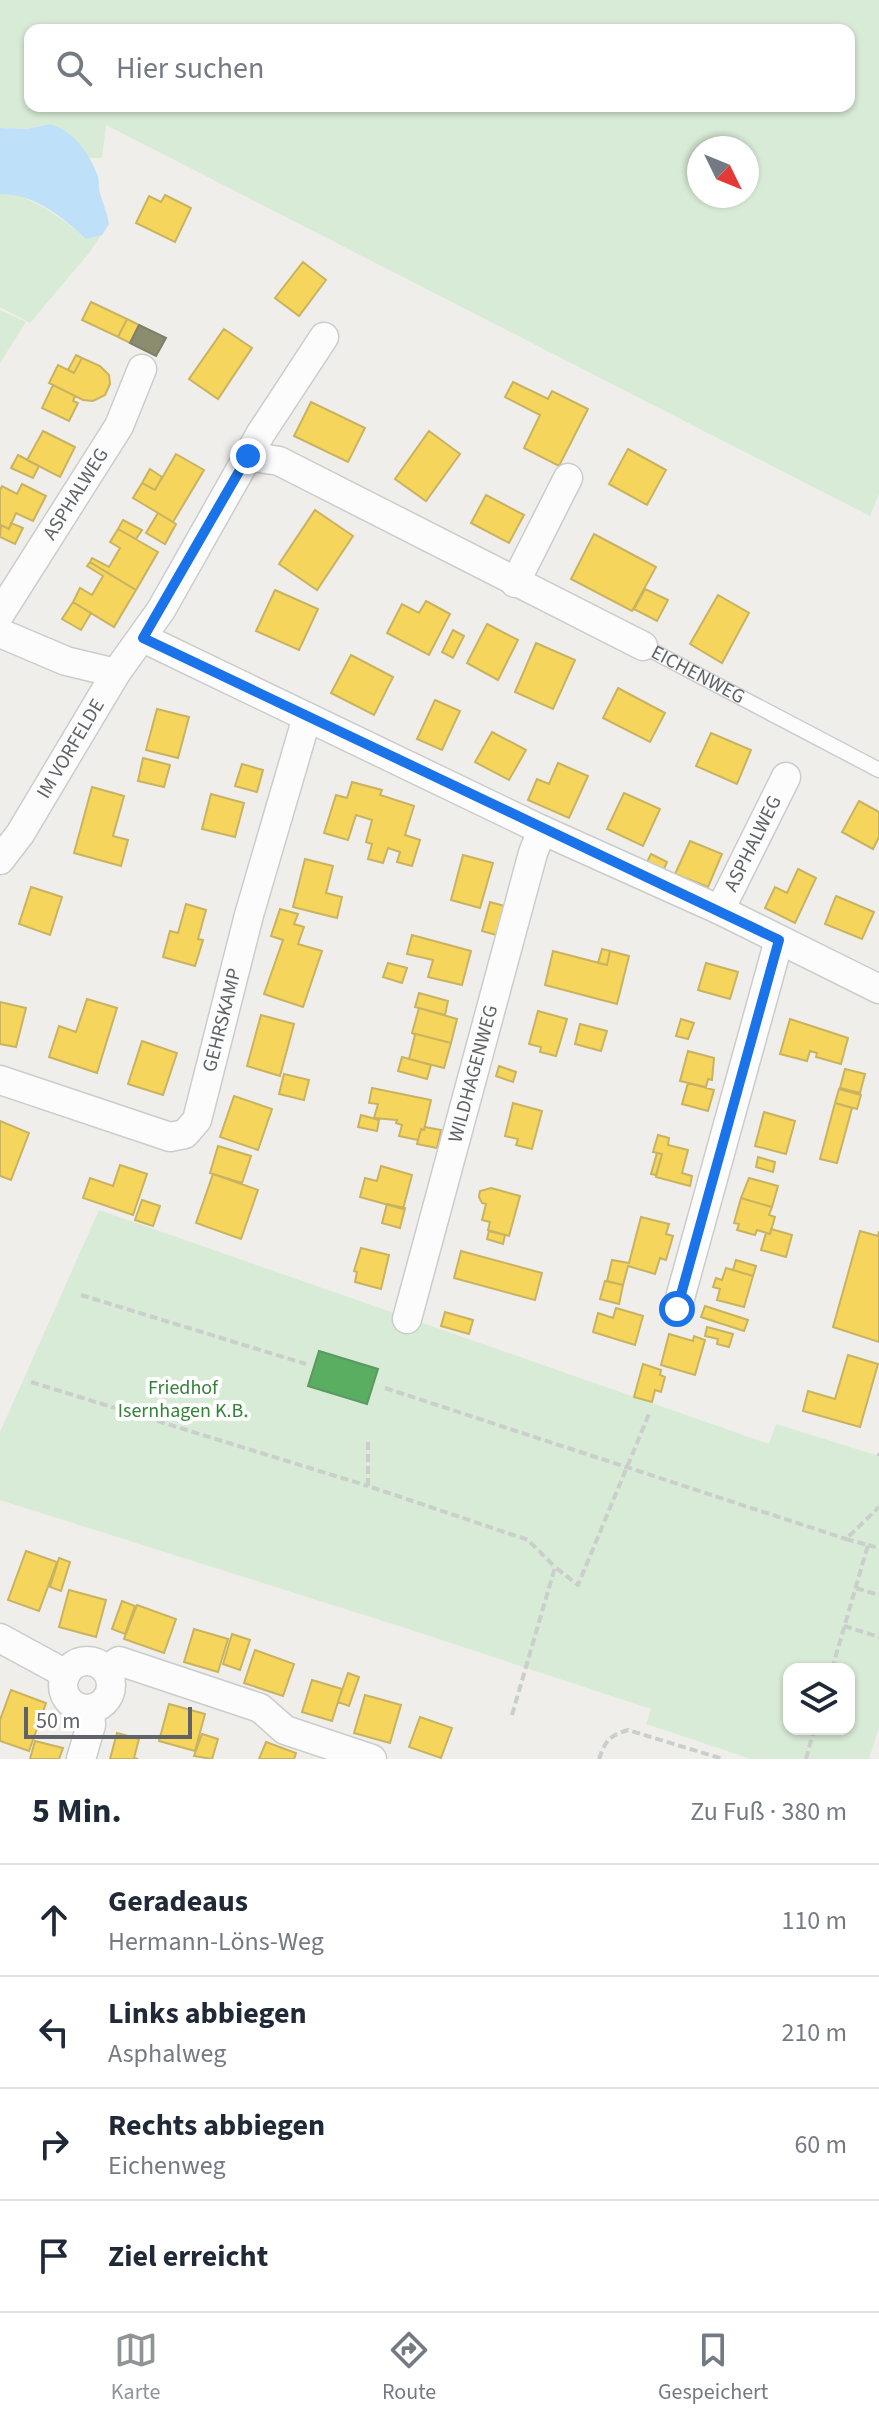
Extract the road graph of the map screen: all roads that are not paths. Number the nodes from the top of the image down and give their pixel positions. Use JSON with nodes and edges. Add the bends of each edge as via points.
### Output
{"nodes":[{"id":1,"x":324,"y":337,"type":"dead end"},
{"id":2,"x":142,"y":369,"type":"dead end"},
{"id":3,"x":248,"y":456,"type":"junction"},
{"id":4,"x":568,"y":478,"type":"dead end"},
{"id":5,"x":515,"y":583,"type":"junction"},
{"id":6,"x":0,"y":614,"type":"edge"},
{"id":7,"x":0,"y":633,"type":"edge"},
{"id":8,"x":143,"y":638,"type":"junction"},
{"id":9,"x":643,"y":646,"type":"joint"},
{"id":10,"x":116,"y":673,"type":"junction"},
{"id":11,"x":307,"y":717,"type":"junction"},
{"id":12,"x":879,"y":770,"type":"edge"},
{"id":13,"x":786,"y":777,"type":"dead end"},
{"id":14,"x":542,"y":830,"type":"junction"},
{"id":15,"x":0,"y":860,"type":"edge"},
{"id":16,"x":720,"y":910,"type":"junction"},
{"id":17,"x":779,"y":940,"type":"junction"},
{"id":18,"x":879,"y":989,"type":"edge"},
{"id":19,"x":0,"y":1080,"type":"edge"},
{"id":20,"x":677,"y":1309,"type":"dead end"},
{"id":21,"x":407,"y":1319,"type":"dead end"},
{"id":22,"x":0,"y":1638,"type":"edge"},
{"id":23,"x":107,"y":1670,"type":"junction"},
{"id":24,"x":66,"y":1674,"type":"junction"},
{"id":25,"x":90,"y":1709,"type":"junction"},
{"id":26,"x":81,"y":1759,"type":"edge"},
{"id":27,"x":372,"y":1759,"type":"edge"}],
"edges":[{"from":1,"to":3,"type":"street"},
{"from":2,"to":6,"type":"street","name":"ASPHALWEG","via":[[119,426]]},
{"from":3,"to":5,"type":"street","name":"EICHENWEG","via":[[279,461]]},
{"from":3,"to":8,"type":"street"},
{"from":4,"to":5,"type":"street"},
{"from":5,"to":9,"type":"street","name":"EICHENWEG"},
{"from":7,"to":10,"type":"street","via":[[66,661]]},
{"from":8,"to":10,"type":"street","name":"IM VORFELDE"},
{"from":8,"to":11,"type":"street","name":"ASPHALWEG"},
{"from":9,"to":12,"type":"lane","name":"EICHENWEG"},
{"from":10,"to":15,"type":"street","name":"IM VORFELDE"},
{"from":11,"to":14,"type":"street","name":"ASPHALWEG"},
{"from":11,"to":19,"type":"street","name":"GEHRSKAMP","via":[[197,1120],[185,1134],[170,1137]]},
{"from":13,"to":16,"type":"street","name":"ASPHALWEG"},
{"from":14,"to":16,"type":"street","name":"ASPHALWEG"},
{"from":14,"to":21,"type":"street","name":"WILDHAGENWEG"},
{"from":16,"to":17,"type":"street","name":"ASPHALWEG"},
{"from":17,"to":18,"type":"street","name":"ASPHALWEG"},
{"from":17,"to":20,"type":"street"},
{"from":22,"to":24,"type":"street"},
{"from":23,"to":24,"type":"street","via":[[84,1661]]},
{"from":23,"to":25,"type":"street","via":[[110,1695]]},
{"from":23,"to":27,"type":"street","via":[[119,1661],[260,1708],[285,1730]]},
{"from":24,"to":25,"type":"street","via":[[63,1688],[68,1700]]},
{"from":25,"to":26,"type":"street"}]}
